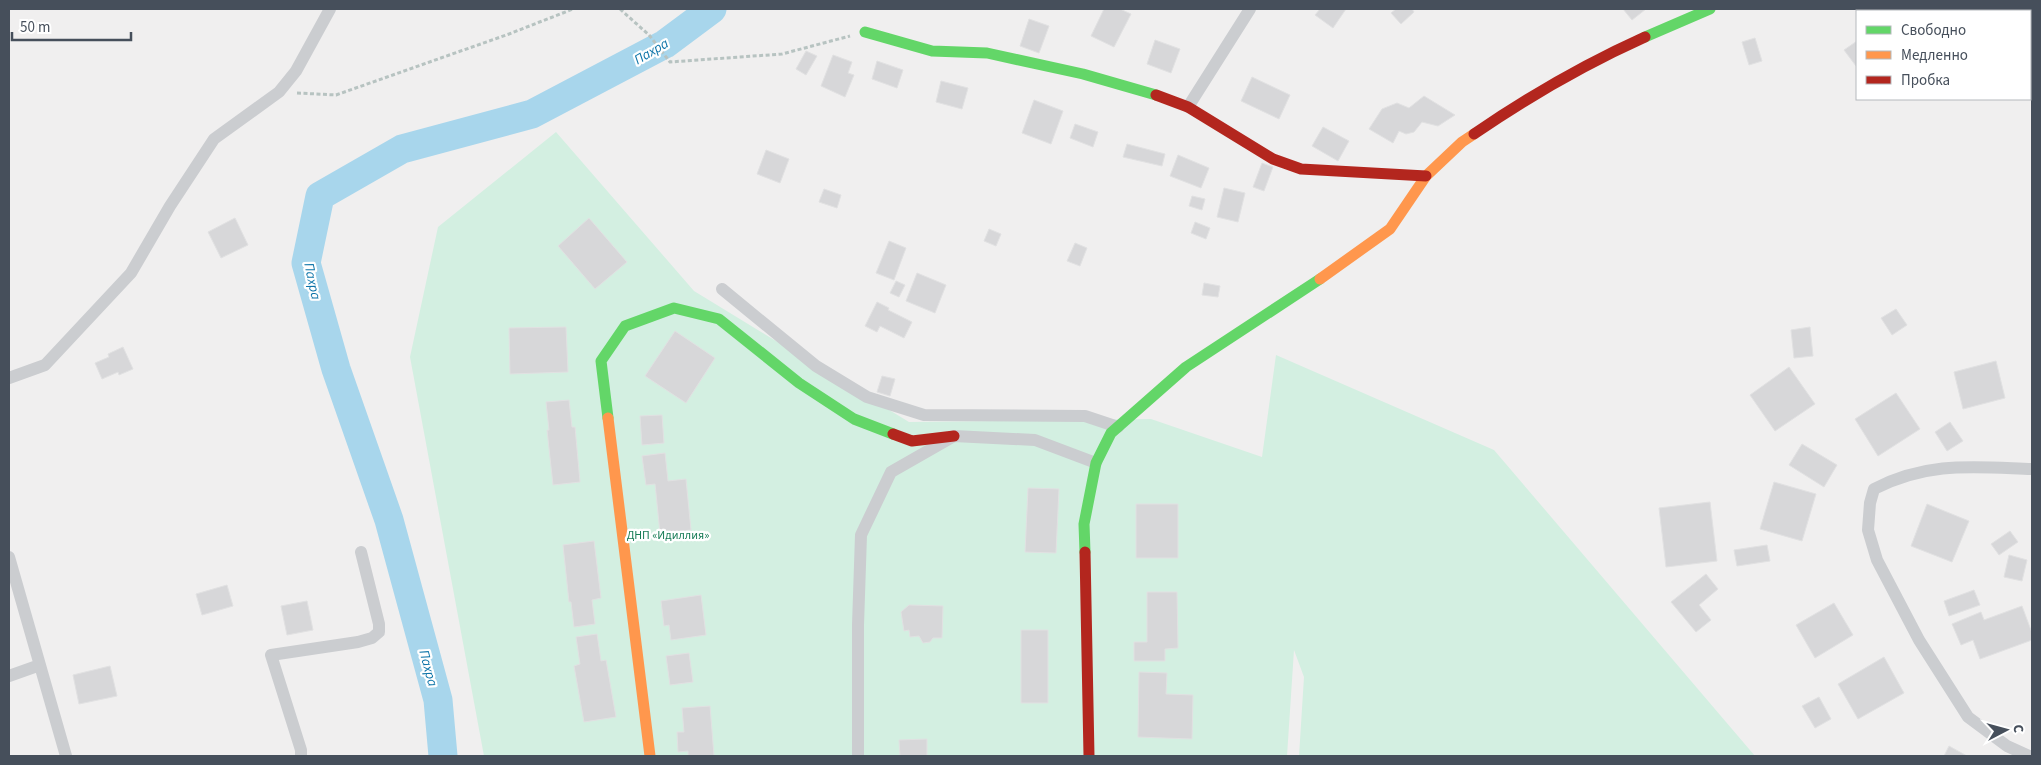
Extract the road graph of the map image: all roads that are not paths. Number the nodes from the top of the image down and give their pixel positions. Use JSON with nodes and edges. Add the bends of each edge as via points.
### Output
{"nodes":[{"id":1,"x":330,"y":9,"type":"edge"},
{"id":2,"x":1250,"y":9,"type":"edge"},
{"id":3,"x":1710,"y":9,"type":"edge"},
{"id":4,"x":865,"y":32,"type":"road end"},
{"id":5,"x":1188,"y":106,"type":"junction"},
{"id":6,"x":1426,"y":176,"type":"junction"},
{"id":7,"x":722,"y":289,"type":"dead end"},
{"id":8,"x":9,"y":378,"type":"edge"},
{"id":9,"x":1118,"y":427,"type":"junction"},
{"id":10,"x":954,"y":436,"type":"junction"},
{"id":11,"x":1096,"y":463,"type":"junction"},
{"id":12,"x":2032,"y":469,"type":"edge"},
{"id":13,"x":361,"y":552,"type":"dead end"},
{"id":14,"x":9,"y":557,"type":"edge"},
{"id":15,"x":40,"y":665,"type":"junction"},
{"id":16,"x":9,"y":676,"type":"edge"},
{"id":17,"x":66,"y":756,"type":"edge"},
{"id":18,"x":301,"y":756,"type":"edge"},
{"id":19,"x":650,"y":756,"type":"edge"},
{"id":20,"x":858,"y":756,"type":"edge"},
{"id":21,"x":1089,"y":756,"type":"edge"},
{"id":22,"x":2029,"y":756,"type":"edge"}],
"edges":[{"from":1,"to":8,"type":"street","via":[[296,71],[279,92],[214,139],[125,280],[45,365]]},
{"from":2,"to":5,"type":"street"},
{"from":3,"to":6,"type":"street","via":[[1614,51],[1515,106],[1462,142]]},
{"from":4,"to":5,"type":"street","via":[[932,51],[987,53],[1083,74]]},
{"from":5,"to":6,"type":"street","via":[[1273,158],[1301,169]]},
{"from":6,"to":9,"type":"street","via":[[1390,229],[1336,269],[1186,367]]},
{"from":7,"to":9,"type":"street","via":[[816,366],[867,397],[924,415],[1085,416]]},
{"from":9,"to":11,"type":"street","via":[[1111,433]]},
{"from":10,"to":11,"type":"street","via":[[1035,440]]},
{"from":10,"to":19,"type":"street","via":[[912,441],[854,419],[799,383],[719,319],[674,308],[625,326],[600,361]]},
{"from":10,"to":20,"type":"street","via":[[891,472],[860,536]]},
{"from":11,"to":21,"type":"street","via":[[1084,524]]},
{"from":12,"to":22,"type":"street","via":[[1962,467],[1925,470],[1895,478],[1874,489],[1868,530],[1877,560],[1919,640],[1968,717],[2007,746]]},
{"from":13,"to":18,"type":"street","via":[[379,632],[358,642],[271,655]]},
{"from":14,"to":15,"type":"street"},
{"from":15,"to":16,"type":"street"},
{"from":15,"to":17,"type":"street"}]}
